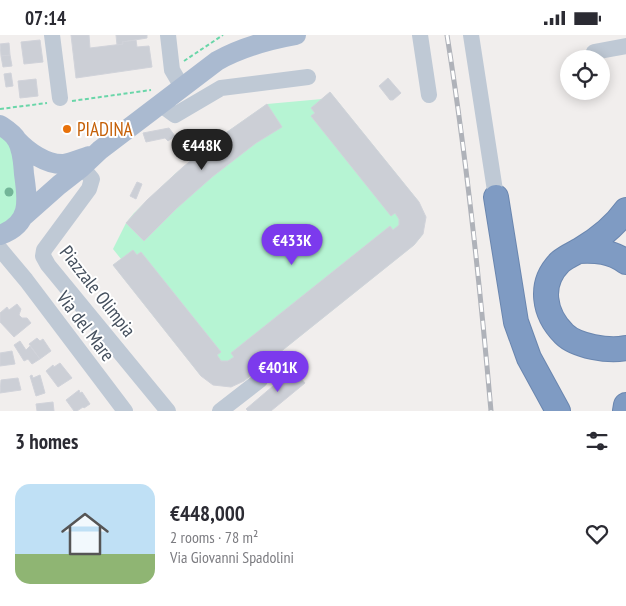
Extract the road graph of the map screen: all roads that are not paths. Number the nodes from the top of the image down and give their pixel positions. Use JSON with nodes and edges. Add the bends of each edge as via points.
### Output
{"nodes":[{"id":1,"x":52,"y":35,"type":"edge"},
{"id":2,"x":168,"y":35,"type":"edge"},
{"id":3,"x":296,"y":35,"type":"edge"},
{"id":4,"x":420,"y":35,"type":"edge"},
{"id":5,"x":471,"y":35,"type":"edge"},
{"id":6,"x":626,"y":46,"type":"edge"},
{"id":7,"x":605,"y":50,"type":"edge"},
{"id":8,"x":308,"y":77,"type":"dead end"},
{"id":9,"x":177,"y":79,"type":"junction"},
{"id":10,"x":429,"y":95,"type":"dead end"},
{"id":11,"x":61,"y":101,"type":"road end"},
{"id":12,"x":160,"y":104,"type":"junction"},
{"id":13,"x":0,"y":125,"type":"edge"},
{"id":14,"x":16,"y":139,"type":"junction"},
{"id":15,"x":89,"y":161,"type":"junction"},
{"id":16,"x":496,"y":197,"type":"joint"},
{"id":17,"x":626,"y":210,"type":"edge"},
{"id":18,"x":24,"y":216,"type":"junction"},
{"id":19,"x":2,"y":239,"type":"edge"},
{"id":20,"x":578,"y":251,"type":"junction"},
{"id":21,"x":626,"y":262,"type":"edge"},
{"id":22,"x":626,"y":348,"type":"edge"},
{"id":23,"x":260,"y":380,"type":"dead end"},
{"id":24,"x":626,"y":405,"type":"edge"},
{"id":25,"x":125,"y":411,"type":"edge"},
{"id":26,"x":168,"y":411,"type":"edge"},
{"id":27,"x":220,"y":411,"type":"edge"},
{"id":28,"x":558,"y":411,"type":"edge"},
{"id":29,"x":625,"y":411,"type":"edge"}],
"edges":[{"from":1,"to":11,"type":"street"},
{"from":2,"to":9,"type":"street"},
{"from":3,"to":9,"type":"main road","via":[[237,50]]},
{"from":4,"to":10,"type":"street"},
{"from":5,"to":16,"type":"street"},
{"from":6,"to":7,"type":"street"},
{"from":8,"to":12,"type":"street","via":[[220,88],[176,115]]},
{"from":9,"to":12,"type":"main road"},
{"from":12,"to":15,"type":"main road"},
{"from":13,"to":14,"type":"main road"},
{"from":14,"to":15,"type":"main road","via":[[26,150],[46,160],[64,164]]},
{"from":14,"to":18,"type":"main road","via":[[21,149],[28,198]]},
{"from":15,"to":18,"type":"main road"},
{"from":15,"to":26,"type":"street","name":"Piazzale Olimpia","via":[[92,179],[89,189],[44,250],[43,256]]},
{"from":16,"to":28,"type":"highway","via":[[516,322],[529,358]]},
{"from":17,"to":20,"type":"highway","via":[[607,231]]},
{"from":18,"to":19,"type":"main road"},
{"from":19,"to":25,"type":"street","name":"Via del Mare","via":[[14,267]]},
{"from":20,"to":21,"type":"highway","via":[[606,252]]},
{"from":20,"to":22,"type":"highway","via":[[567,256],[552,272],[546,303],[552,321],[567,337],[577,342],[602,348]]},
{"from":23,"to":27,"type":"street"},
{"from":24,"to":29,"type":"highway"}]}
